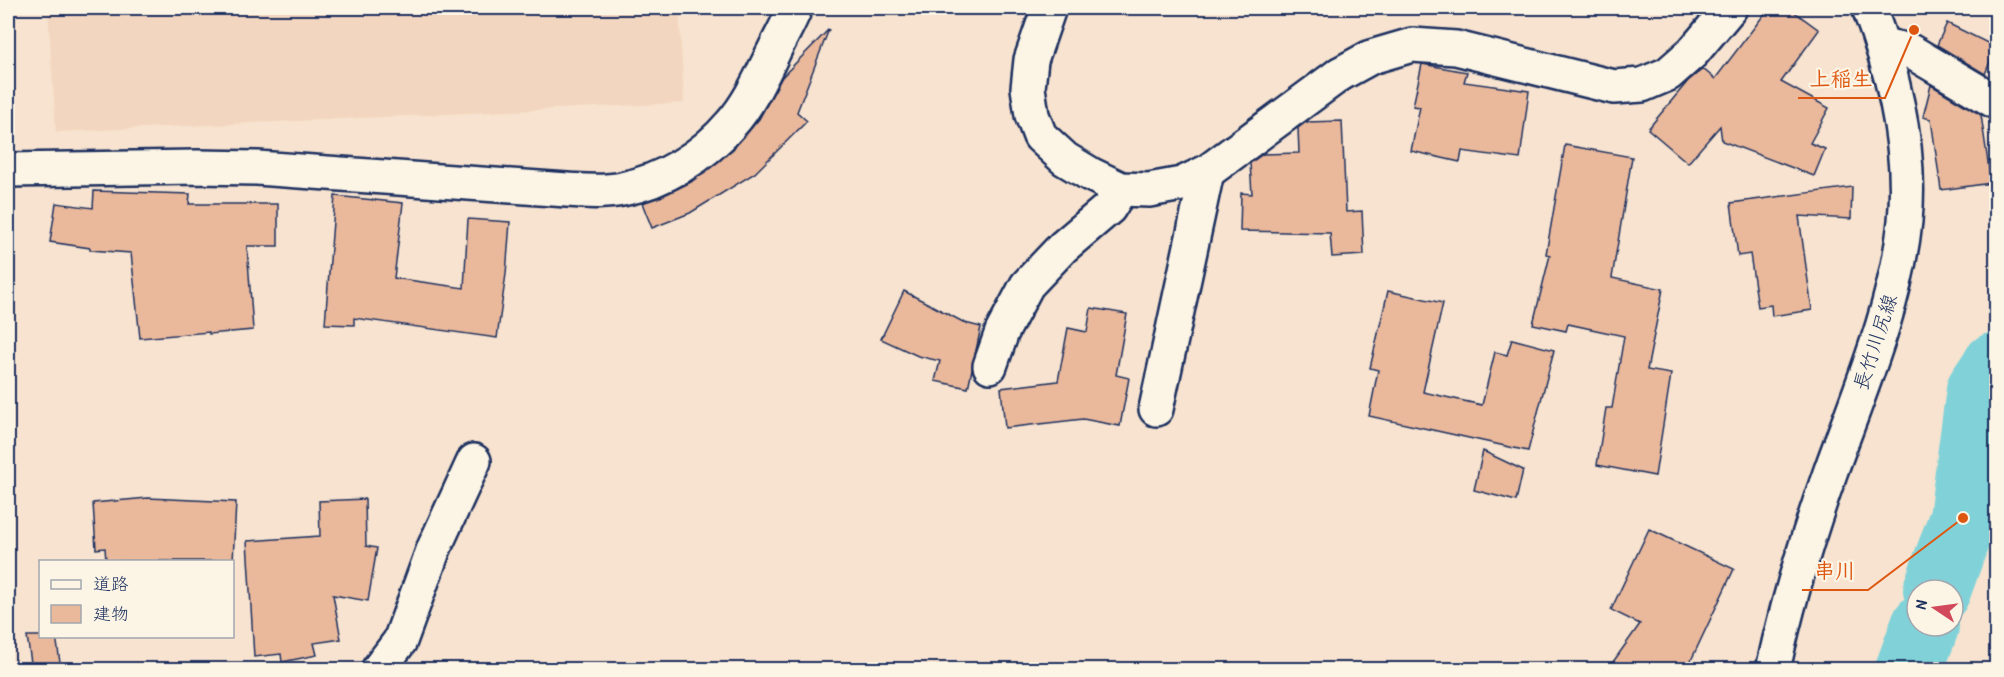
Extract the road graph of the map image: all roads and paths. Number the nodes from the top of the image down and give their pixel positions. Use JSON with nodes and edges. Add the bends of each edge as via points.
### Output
{"nodes":[{"id":1,"x":795,"y":8,"type":"edge"},
{"id":2,"x":1049,"y":8,"type":"edge"},
{"id":3,"x":1730,"y":8,"type":"edge"},
{"id":4,"x":1869,"y":8,"type":"edge"},
{"id":5,"x":1882,"y":45,"type":"junction"},
{"id":6,"x":1996,"y":102,"type":"edge"},
{"id":7,"x":8,"y":171,"type":"edge"},
{"id":8,"x":1207,"y":172,"type":"junction"},
{"id":9,"x":1121,"y":189,"type":"junction"},
{"id":10,"x":990,"y":366,"type":"dead end"},
{"id":11,"x":1156,"y":409,"type":"dead end"},
{"id":12,"x":474,"y":461,"type":"dead end"},
{"id":13,"x":378,"y":669,"type":"edge"},
{"id":14,"x":1773,"y":669,"type":"edge"}],
"edges":[{"from":1,"to":7,"type":"street","via":[[754,90],[730,126],[674,170],[622,189],[595,192],[257,168]]},
{"from":2,"to":9,"type":"street","via":[[1031,60],[1028,88],[1040,136],[1065,159]]},
{"from":3,"to":8,"type":"street","via":[[1693,52],[1668,74],[1642,85],[1614,87],[1456,48],[1412,45],[1371,57],[1340,74]]},
{"from":4,"to":5,"type":"street","name":"長竹川尻線"},
{"from":5,"to":6,"type":"street","via":[[1910,51]]},
{"from":5,"to":14,"type":"street","name":"長竹川尻線","via":[[1904,143],[1905,223],[1886,312],[1792,588]]},
{"from":8,"to":9,"type":"street","via":[[1182,184],[1149,190]]},
{"from":8,"to":11,"type":"street"},
{"from":9,"to":10,"type":"street","via":[[1109,208],[1062,247],[1027,285],[1002,332]]},
{"from":12,"to":13,"type":"street","via":[[434,548],[400,641]]}]}
